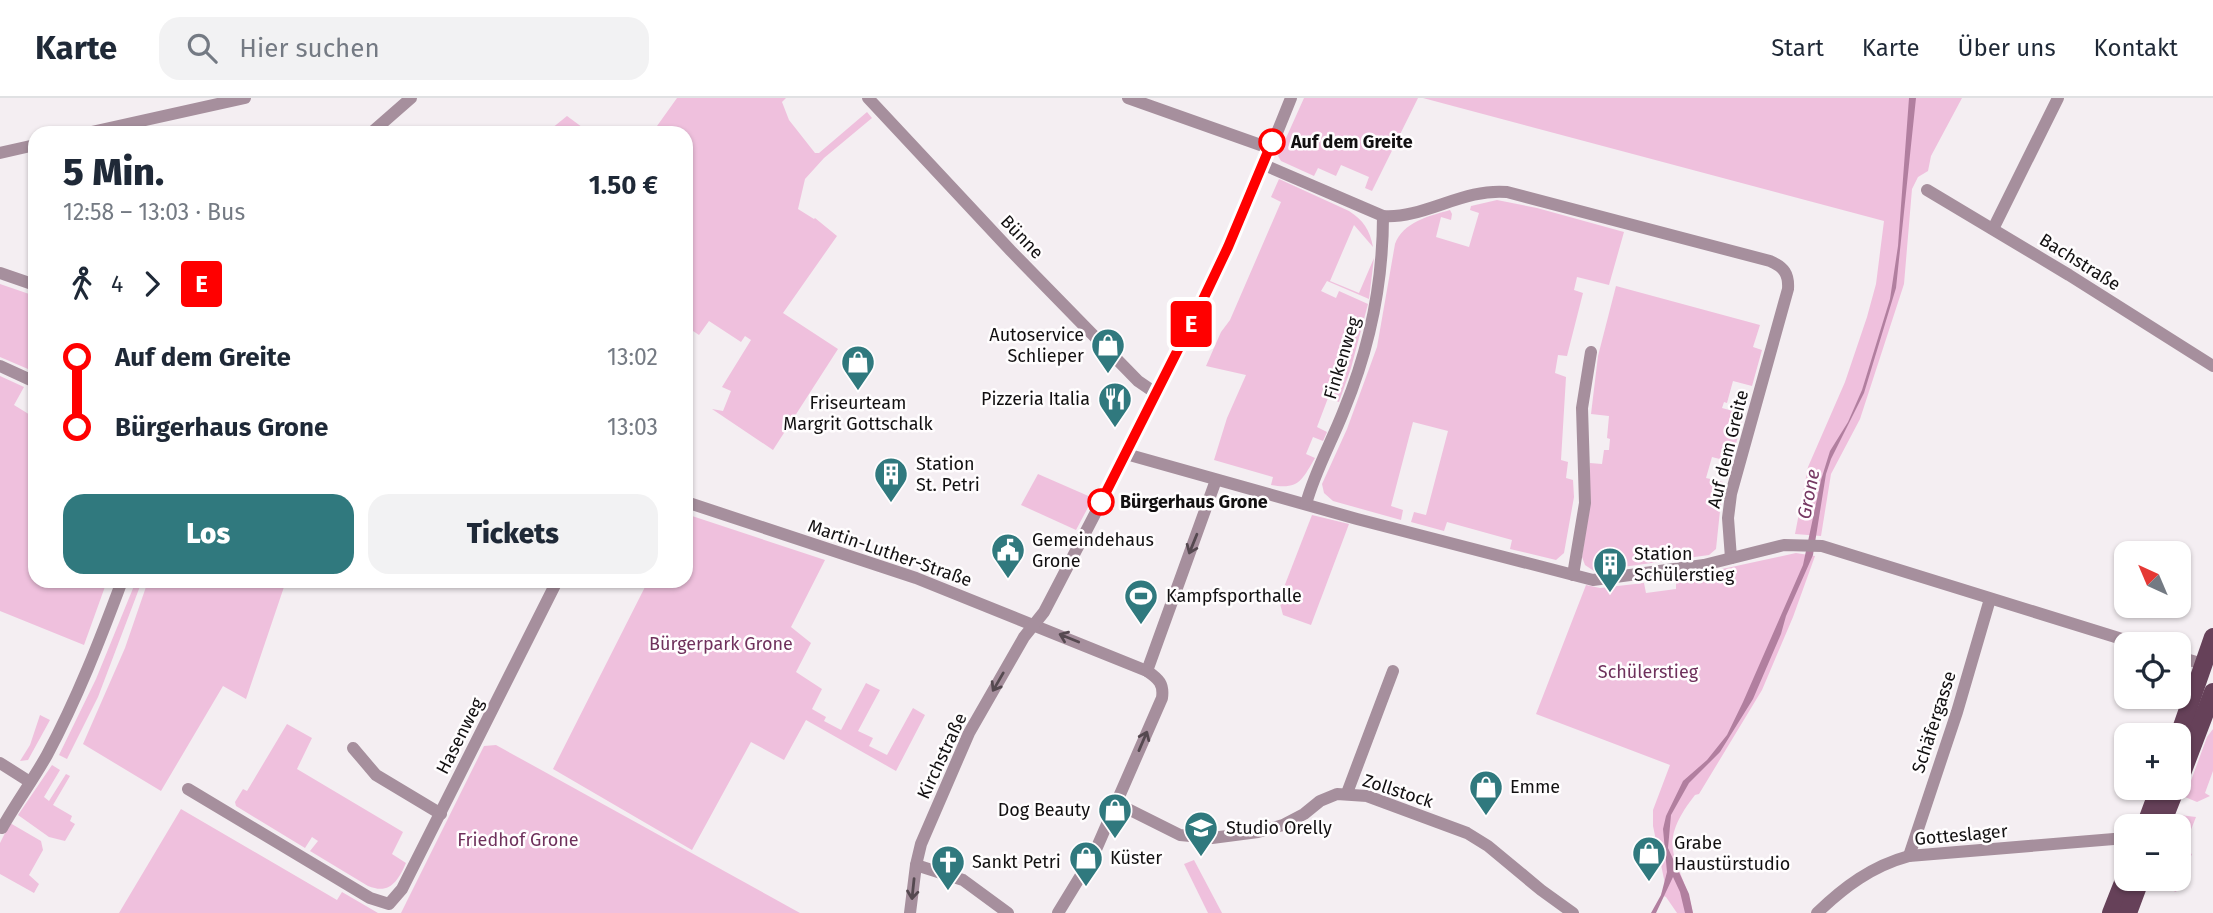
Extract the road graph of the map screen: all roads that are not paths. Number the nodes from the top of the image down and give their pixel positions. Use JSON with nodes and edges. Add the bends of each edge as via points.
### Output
{"nodes":[{"id":1,"x":245,"y":98,"type":"edge"},
{"id":2,"x":411,"y":98,"type":"edge"},
{"id":3,"x":868,"y":98,"type":"edge"},
{"id":4,"x":1128,"y":98,"type":"edge"},
{"id":5,"x":1291,"y":98,"type":"edge"},
{"id":6,"x":2058,"y":98,"type":"edge"},
{"id":7,"x":119,"y":126,"type":"edge"},
{"id":8,"x":379,"y":126,"type":"edge"},
{"id":9,"x":28,"y":147,"type":"edge"},
{"id":10,"x":1269,"y":148,"type":"junction"},
{"id":11,"x":0,"y":153,"type":"edge"},
{"id":12,"x":1262,"y":164,"type":"junction"},
{"id":13,"x":1927,"y":190,"type":"dead end"},
{"id":14,"x":1383,"y":216,"type":"junction"},
{"id":15,"x":1993,"y":229,"type":"junction"},
{"id":16,"x":0,"y":274,"type":"edge"},
{"id":17,"x":28,"y":283,"type":"edge"},
{"id":18,"x":1591,"y":352,"type":"dead end"},
{"id":19,"x":0,"y":366,"type":"edge"},
{"id":20,"x":2213,"y":366,"type":"edge"},
{"id":21,"x":28,"y":379,"type":"edge"},
{"id":22,"x":1157,"y":394,"type":"junction"},
{"id":23,"x":1126,"y":454,"type":"junction"},
{"id":24,"x":1216,"y":480,"type":"junction"},
{"id":25,"x":693,"y":504,"type":"edge"},
{"id":26,"x":1307,"y":504,"type":"junction"},
{"id":27,"x":1731,"y":558,"type":"junction"},
{"id":28,"x":1573,"y":575,"type":"junction"},
{"id":29,"x":119,"y":588,"type":"edge"},
{"id":30,"x":554,"y":588,"type":"edge"},
{"id":31,"x":1990,"y":599,"type":"junction"},
{"id":32,"x":1034,"y":624,"type":"junction"},
{"id":33,"x":2114,"y":637,"type":"edge"},
{"id":34,"x":2213,"y":637,"type":"edge"},
{"id":35,"x":2191,"y":660,"type":"edge"},
{"id":36,"x":2203,"y":664,"type":"junction"},
{"id":37,"x":1393,"y":671,"type":"dead end"},
{"id":38,"x":1152,"y":674,"type":"junction"},
{"id":39,"x":2213,"y":692,"type":"edge"},
{"id":40,"x":2183,"y":723,"type":"edge"},
{"id":41,"x":353,"y":748,"type":"dead end"},
{"id":42,"x":2191,"y":750,"type":"edge"},
{"id":43,"x":0,"y":763,"type":"edge"},
{"id":44,"x":30,"y":782,"type":"junction"},
{"id":45,"x":188,"y":789,"type":"dead end"},
{"id":46,"x":1347,"y":793,"type":"junction"},
{"id":47,"x":1116,"y":803,"type":"junction"},
{"id":48,"x":441,"y":814,"type":"junction"},
{"id":49,"x":2,"y":828,"type":"dead end"},
{"id":50,"x":2114,"y":839,"type":"edge"},
{"id":51,"x":1909,"y":856,"type":"junction"},
{"id":52,"x":916,"y":865,"type":"junction"},
{"id":53,"x":2120,"y":891,"type":"edge"},
{"id":54,"x":2136,"y":891,"type":"edge"},
{"id":55,"x":910,"y":913,"type":"edge"},
{"id":56,"x":1008,"y":913,"type":"edge"},
{"id":57,"x":1058,"y":913,"type":"edge"},
{"id":58,"x":1573,"y":913,"type":"edge"},
{"id":59,"x":1817,"y":913,"type":"edge"},
{"id":60,"x":2112,"y":913,"type":"edge"},
{"id":61,"x":2128,"y":913,"type":"edge"}],
"edges":[{"from":1,"to":7,"type":"street"},
{"from":2,"to":8,"type":"street"},
{"from":3,"to":22,"type":"street","name":"Bünne","via":[[1021,262],[1138,381]]},
{"from":4,"to":10,"type":"street"},
{"from":5,"to":10,"type":"street","name":"Kirchstraße"},
{"from":6,"to":15,"type":"street"},
{"from":9,"to":11,"type":"street"},
{"from":10,"to":12,"type":"street","name":"Kirchstraße"},
{"from":12,"to":14,"type":"street"},
{"from":12,"to":22,"type":"street","name":"Kirchstraße","via":[[1228,247]]},
{"from":13,"to":15,"type":"street","name":"Bachstraße"},
{"from":14,"to":26,"type":"street","name":"Finkenweg","via":[[1383,256],[1366,347]]},
{"from":14,"to":27,"type":"street","name":"Auf dem Greite","via":[[1404,215],[1475,194],[1507,192],[1781,267],[1788,289],[1731,494]]},
{"from":15,"to":20,"type":"street","name":"Bachstraße"},
{"from":16,"to":17,"type":"street"},
{"from":18,"to":28,"type":"street","via":[[1582,408],[1585,503]]},
{"from":19,"to":21,"type":"street"},
{"from":22,"to":23,"type":"street","name":"Kirchstraße"},
{"from":23,"to":24,"type":"street"},
{"from":23,"to":32,"type":"street","name":"Kirchstraße"},
{"from":24,"to":26,"type":"street"},
{"from":24,"to":38,"type":"street","one_way":true,"via":[[1181,572]]},
{"from":25,"to":32,"type":"street","name":"Martin-Luther-Straße","via":[[916,578]]},
{"from":26,"to":28,"type":"street"},
{"from":27,"to":28,"type":"street","via":[[1599,580]]},
{"from":27,"to":31,"type":"street","via":[[1784,545],[1818,546]]},
{"from":29,"to":44,"type":"street","via":[[73,703]]},
{"from":30,"to":48,"type":"street","name":"Hasenweg"},
{"from":31,"to":33,"type":"street"},
{"from":31,"to":51,"type":"street","name":"Schäfergasse"},
{"from":38,"to":32,"type":"street","name":"Martin-Luther-Straße","one_way":true},
{"from":32,"to":52,"type":"street","name":"Kirchstraße","one_way":true,"via":[[969,733]]},
{"from":34,"to":36,"type":"main road"},
{"from":35,"to":36,"type":"street"},
{"from":36,"to":40,"type":"main road"},
{"from":37,"to":46,"type":"street"},
{"from":47,"to":38,"type":"street","one_way":true,"via":[[1162,698],[1163,689]]},
{"from":39,"to":42,"type":"main road"},
{"from":41,"to":48,"type":"street","via":[[376,775]]},
{"from":43,"to":44,"type":"street"},
{"from":44,"to":49,"type":"street"},
{"from":45,"to":48,"type":"street","name":"Hasenweg","via":[[362,893],[389,904],[402,889]]},
{"from":46,"to":47,"type":"street","name":"Zollstock","via":[[1330,796],[1283,825],[1212,838],[1180,835]]},
{"from":46,"to":58,"type":"street","name":"Zollstock","via":[[1467,833]]},
{"from":47,"to":57,"type":"street","via":[[1094,854]]},
{"from":50,"to":51,"type":"street","name":"Gotteslager"},
{"from":51,"to":59,"type":"street","name":"Gotteslager","via":[[1865,873]]},
{"from":52,"to":55,"type":"street","name":"Kirchstraße","one_way":true},
{"from":52,"to":56,"type":"street","via":[[963,880]]},
{"from":53,"to":60,"type":"main road"},
{"from":54,"to":61,"type":"main road"}]}
